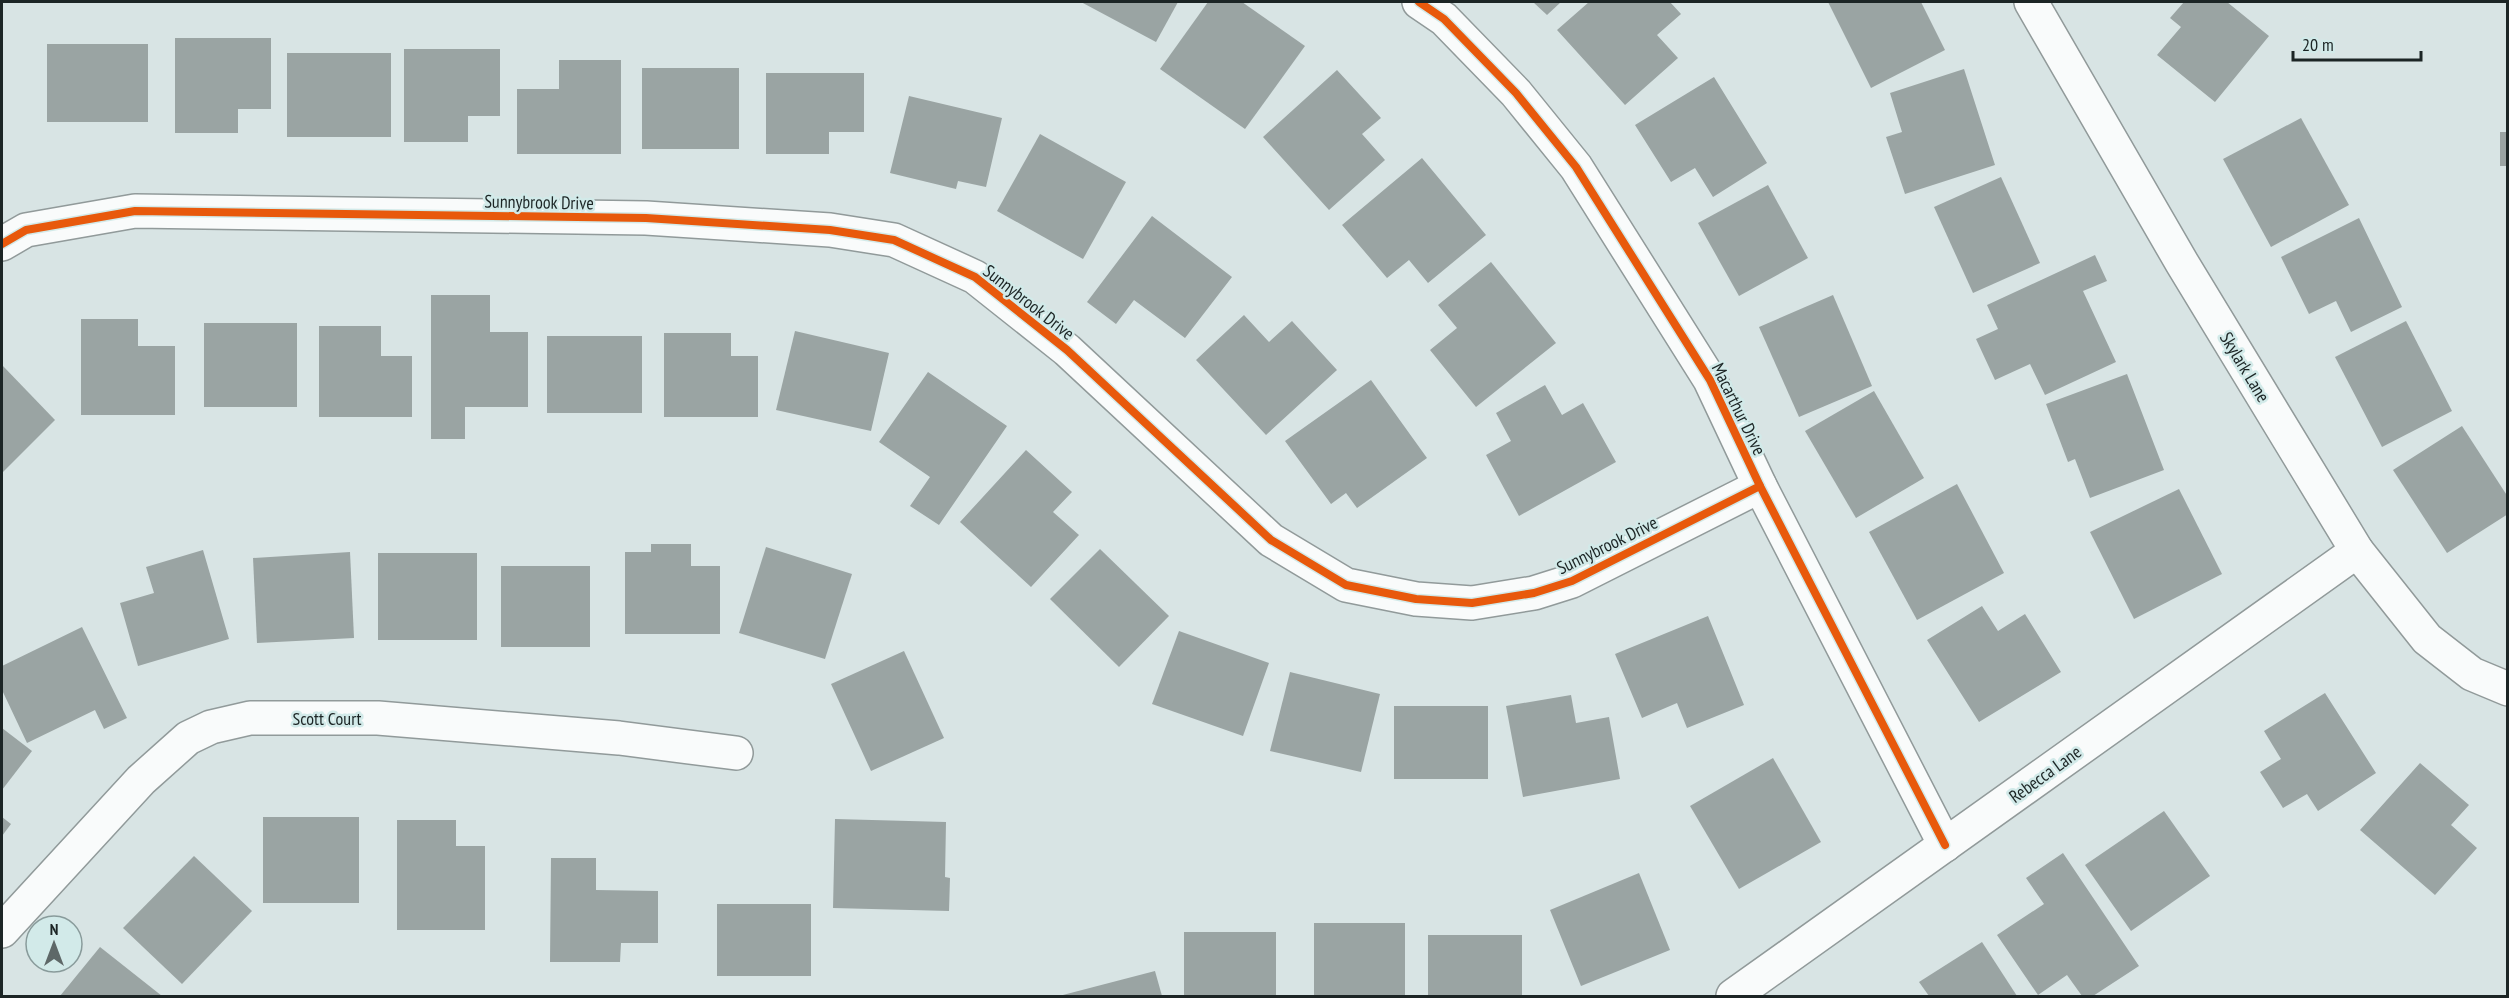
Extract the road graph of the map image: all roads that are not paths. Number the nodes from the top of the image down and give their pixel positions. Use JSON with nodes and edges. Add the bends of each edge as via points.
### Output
{"nodes":[{"id":1,"x":1419,"y":2,"type":"edge"},
{"id":2,"x":2031,"y":2,"type":"edge"},
{"id":3,"x":2,"y":243,"type":"edge"},
{"id":4,"x":1760,"y":486,"type":"junction"},
{"id":5,"x":2357,"y":551,"type":"junction"},
{"id":6,"x":2508,"y":689,"type":"edge"},
{"id":7,"x":736,"y":753,"type":"dead end"},
{"id":8,"x":1945,"y":845,"type":"junction"},
{"id":9,"x":2,"y":931,"type":"edge"},
{"id":10,"x":1733,"y":996,"type":"edge"}],
"edges":[{"from":1,"to":4,"type":"street","name":"Macarthur Drive","via":[[1444,20],[1516,93],[1576,167],[1710,380]]},
{"from":2,"to":5,"type":"street","name":"Skylark Lane","via":[[2182,263]]},
{"from":3,"to":4,"type":"street","name":"Sunnybrook Drive","via":[[26,230],[135,211],[646,218],[830,230],[894,240],[975,277],[1067,350],[1271,540],[1346,585],[1416,599],[1472,603],[1534,593],[1572,581]]},
{"from":4,"to":8,"type":"street","name":"Macarthur Drive"},
{"from":5,"to":6,"type":"street","name":"Skylark Lane","via":[[2427,639],[2472,674]]},
{"from":5,"to":8,"type":"street","name":"Rebecca Lane"},
{"from":7,"to":9,"type":"street","name":"Scott Court","via":[[619,738],[378,718],[250,718],[211,727],[188,738],[141,780]]},
{"from":8,"to":10,"type":"street","name":"Rebecca Lane"}]}
